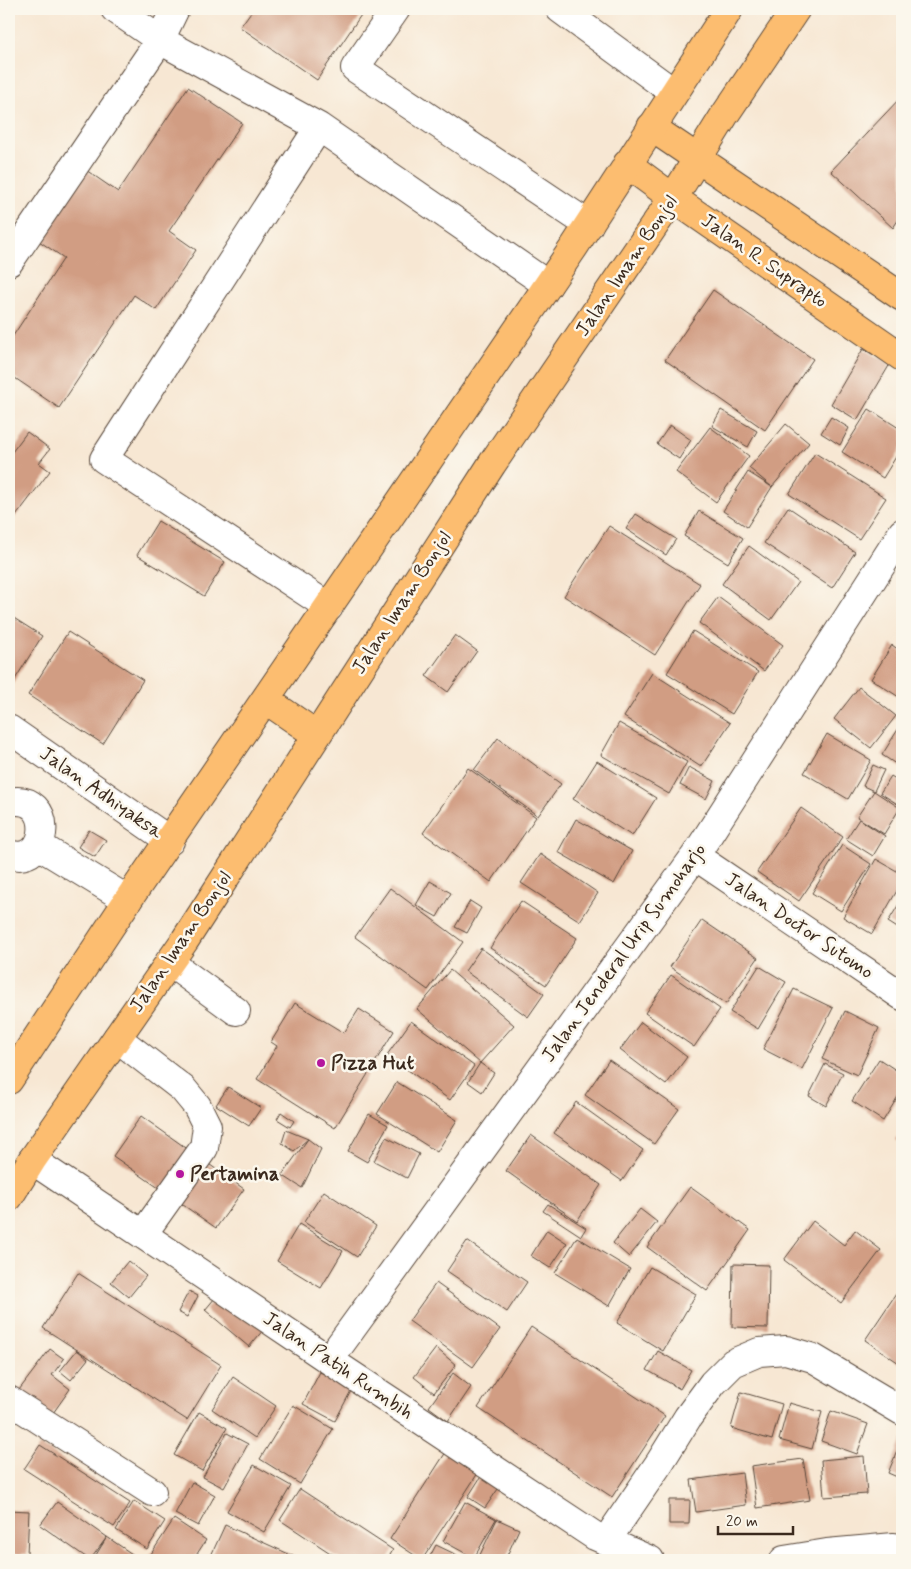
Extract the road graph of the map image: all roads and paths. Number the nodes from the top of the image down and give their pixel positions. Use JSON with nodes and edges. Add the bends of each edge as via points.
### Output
{"nodes":[{"id":1,"x":115,"y":9,"type":"edge"},
{"id":2,"x":175,"y":9,"type":"edge"},
{"id":3,"x":396,"y":9,"type":"edge"},
{"id":4,"x":560,"y":9,"type":"edge"},
{"id":5,"x":729,"y":9,"type":"edge"},
{"id":6,"x":796,"y":9,"type":"edge"},
{"id":7,"x":160,"y":40,"type":"junction"},
{"id":8,"x":674,"y":92,"type":"junction"},
{"id":9,"x":319,"y":127,"type":"junction"},
{"id":10,"x":651,"y":128,"type":"junction"},
{"id":11,"x":699,"y":159,"type":"junction"},
{"id":12,"x":627,"y":164,"type":"junction"},
{"id":13,"x":672,"y":198,"type":"junction"},
{"id":14,"x":589,"y":225,"type":"junction"},
{"id":15,"x":9,"y":262,"type":"edge"},
{"id":16,"x":548,"y":285,"type":"junction"},
{"id":17,"x":902,"y":297,"type":"edge"},
{"id":18,"x":902,"y":357,"type":"edge"},
{"id":19,"x":902,"y":533,"type":"edge"},
{"id":20,"x":328,"y":607,"type":"junction"},
{"id":21,"x":266,"y":700,"type":"junction"},
{"id":22,"x":9,"y":729,"type":"edge"},
{"id":23,"x":317,"y":735,"type":"junction"},
{"id":24,"x":9,"y":802,"type":"edge"},
{"id":25,"x":170,"y":841,"type":"junction"},
{"id":26,"x":38,"y":845,"type":"junction"},
{"id":27,"x":9,"y":854,"type":"edge"},
{"id":28,"x":695,"y":856,"type":"junction"},
{"id":29,"x":128,"y":900,"type":"junction"},
{"id":30,"x":169,"y":962,"type":"junction"},
{"id":31,"x":902,"y":996,"type":"edge"},
{"id":32,"x":236,"y":1011,"type":"dead end"},
{"id":33,"x":117,"y":1038,"type":"junction"},
{"id":34,"x":9,"y":1080,"type":"edge"},
{"id":35,"x":32,"y":1160,"type":"junction"},
{"id":36,"x":9,"y":1197,"type":"edge"},
{"id":37,"x":143,"y":1234,"type":"junction"},
{"id":38,"x":329,"y":1360,"type":"junction"},
{"id":39,"x":9,"y":1400,"type":"edge"},
{"id":40,"x":902,"y":1412,"type":"edge"},
{"id":41,"x":152,"y":1492,"type":"dead end"},
{"id":42,"x":606,"y":1541,"type":"junction"},
{"id":43,"x":898,"y":1551,"type":"edge"},
{"id":44,"x":650,"y":1560,"type":"edge"},
{"id":45,"x":784,"y":1560,"type":"edge"}],
"edges":[{"from":1,"to":7,"type":"street"},
{"from":2,"to":7,"type":"street"},
{"from":3,"to":14,"type":"street","via":[[355,68]]},
{"from":4,"to":8,"type":"street"},
{"from":5,"to":8,"type":"main road"},
{"from":6,"to":11,"type":"main road","name":"Jalan Imam Bonjol"},
{"from":7,"to":9,"type":"street"},
{"from":7,"to":15,"type":"street"},
{"from":8,"to":10,"type":"main road"},
{"from":9,"to":16,"type":"street"},
{"from":9,"to":20,"type":"street","via":[[104,459]]},
{"from":10,"to":11,"type":"main road"},
{"from":10,"to":12,"type":"main road"},
{"from":11,"to":13,"type":"main road","name":"Jalan Imam Bonjol"},
{"from":11,"to":17,"type":"main road"},
{"from":12,"to":13,"type":"main road","name":"Jalan R. Suprapto"},
{"from":12,"to":14,"type":"main road"},
{"from":13,"to":18,"type":"main road","name":"Jalan R. Suprapto"},
{"from":13,"to":23,"type":"main road","name":"Jalan Imam Bonjol","via":[[492,464]]},
{"from":14,"to":16,"type":"main road"},
{"from":16,"to":20,"type":"main road"},
{"from":19,"to":28,"type":"street","name":"Jalan Jenderal Urip Sumoharjo"},
{"from":20,"to":21,"type":"main road"},
{"from":21,"to":23,"type":"main road"},
{"from":21,"to":25,"type":"main road"},
{"from":22,"to":25,"type":"street","name":"Jalan Adhiyaksa"},
{"from":23,"to":30,"type":"main road","name":"Jalan Imam Bonjol"},
{"from":24,"to":26,"type":"street","via":[[20,801],[37,810],[44,828]]},
{"from":25,"to":29,"type":"main road"},
{"from":26,"to":27,"type":"street","via":[[22,855]]},
{"from":26,"to":29,"type":"street"},
{"from":28,"to":31,"type":"street","name":"Jalan Doctor Sutomo"},
{"from":28,"to":38,"type":"street","name":"Jalan Jenderal Urip Sumoharjo"},
{"from":29,"to":34,"type":"main road"},
{"from":30,"to":32,"type":"street"},
{"from":30,"to":33,"type":"main road","name":"Jalan Imam Bonjol"},
{"from":33,"to":35,"type":"main road","name":"Jalan Imam Bonjol"},
{"from":33,"to":37,"type":"street","via":[[184,1090],[207,1126],[204,1148]]},
{"from":35,"to":36,"type":"main road","name":"Jalan Imam Bonjol"},
{"from":35,"to":37,"type":"street","name":"Jalan Patih Rumbih"},
{"from":37,"to":38,"type":"street","name":"Jalan Patih Rumbih"},
{"from":38,"to":42,"type":"street","name":"Jalan Patih Rumbih"},
{"from":39,"to":41,"type":"street"},
{"from":40,"to":42,"type":"street","via":[[813,1358],[786,1350],[759,1352],[733,1363],[713,1383],[688,1417]]},
{"from":42,"to":44,"type":"street","name":"Jalan Patih Rumbih"},
{"from":43,"to":45,"type":"street","via":[[827,1553]]}]}
